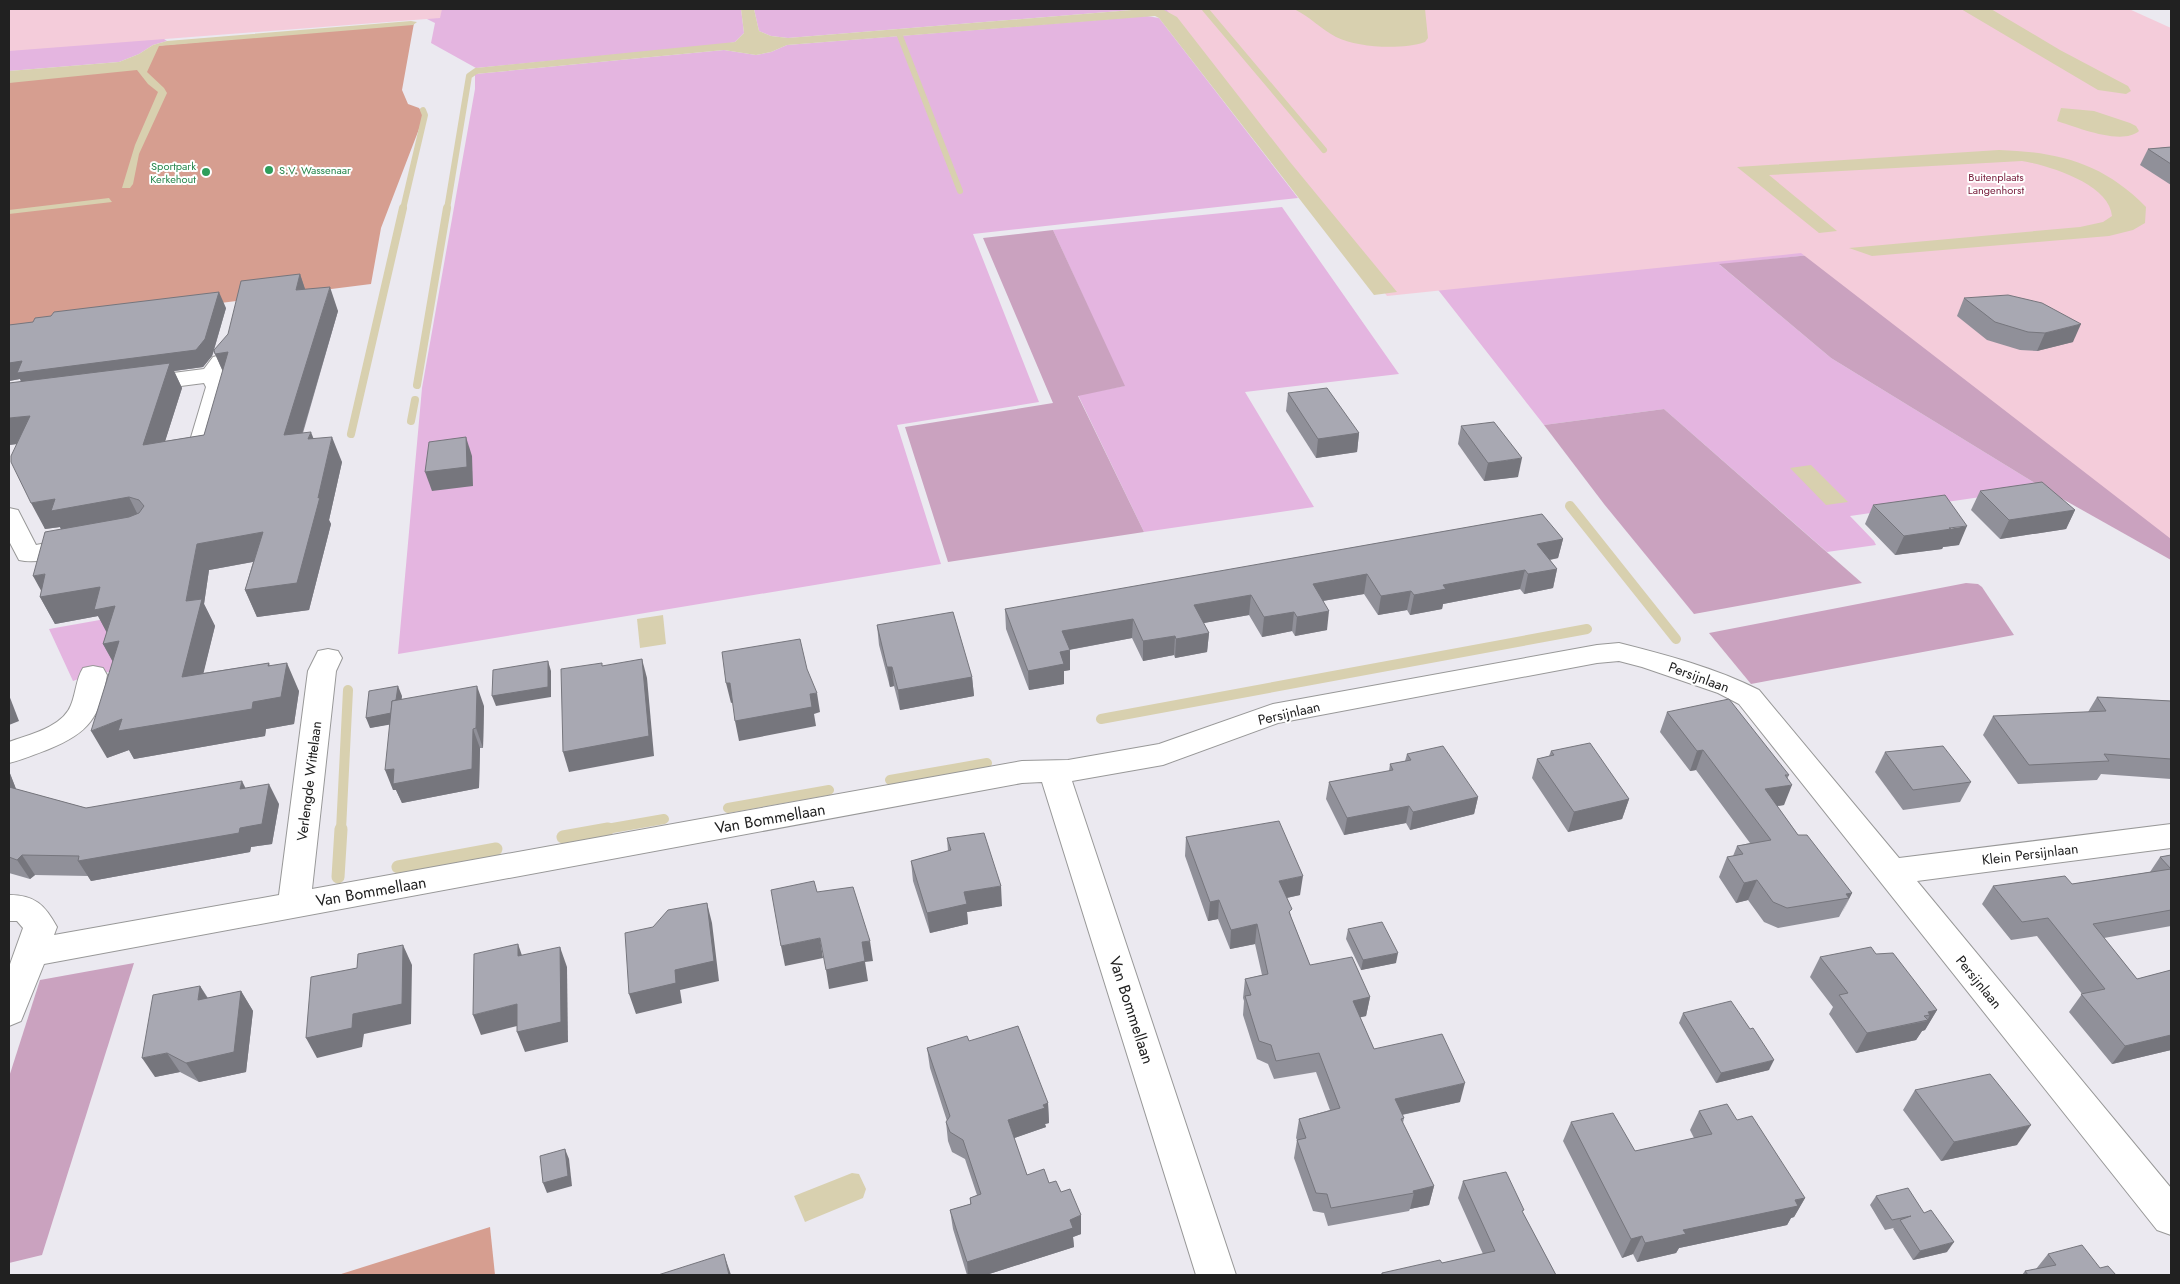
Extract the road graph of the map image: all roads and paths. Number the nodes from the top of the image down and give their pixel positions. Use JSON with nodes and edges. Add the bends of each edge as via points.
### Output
{"nodes":[{"id":1,"x":229,"y":340,"type":"edge"},
{"id":2,"x":211,"y":375,"type":"junction"},
{"id":3,"x":124,"y":386,"type":"edge"},
{"id":4,"x":201,"y":444,"type":"edge"},
{"id":5,"x":9,"y":515,"type":"edge"},
{"id":6,"x":104,"y":540,"type":"edge"},
{"id":7,"x":328,"y":658,"type":"dead end"},
{"id":8,"x":93,"y":675,"type":"dead end"},
{"id":9,"x":9,"y":753,"type":"edge"},
{"id":10,"x":1054,"y":771,"type":"junction"},
{"id":11,"x":2171,"y":836,"type":"edge"},
{"id":12,"x":1889,"y":872,"type":"junction"},
{"id":13,"x":294,"y":906,"type":"junction"},
{"id":14,"x":9,"y":908,"type":"edge"},
{"id":15,"x":31,"y":953,"type":"junction"},
{"id":16,"x":9,"y":1010,"type":"edge"},
{"id":17,"x":2171,"y":1217,"type":"edge"},
{"id":18,"x":1216,"y":1275,"type":"edge"}],
"edges":[{"from":1,"to":2,"type":"street","via":[[225,358]]},
{"from":2,"to":3,"type":"street"},
{"from":2,"to":4,"type":"street","via":[[217,387]]},
{"from":5,"to":6,"type":"street","via":[[28,554]]},
{"from":7,"to":13,"type":"street","name":"Verlengde Wittelaan","via":[[322,671]]},
{"from":8,"to":9,"type":"street","via":[[85,708],[78,720],[57,734]]},
{"from":10,"to":12,"type":"street","name":"Persijnlaan","via":[[1163,754],[1273,714],[1619,652],[1728,686],[1749,698]]},
{"from":10,"to":13,"type":"street","name":"Van Bommellaan","via":[[1022,772]]},
{"from":10,"to":18,"type":"street","name":"Van Bommellaan"},
{"from":11,"to":12,"type":"street","name":"Klein Persijnlaan"},
{"from":12,"to":17,"type":"street","name":"Persijnlaan"},
{"from":13,"to":15,"type":"street","name":"Van Bommellaan"},
{"from":14,"to":15,"type":"street","via":[[33,914],[40,927]]},
{"from":15,"to":16,"type":"street"}]}
